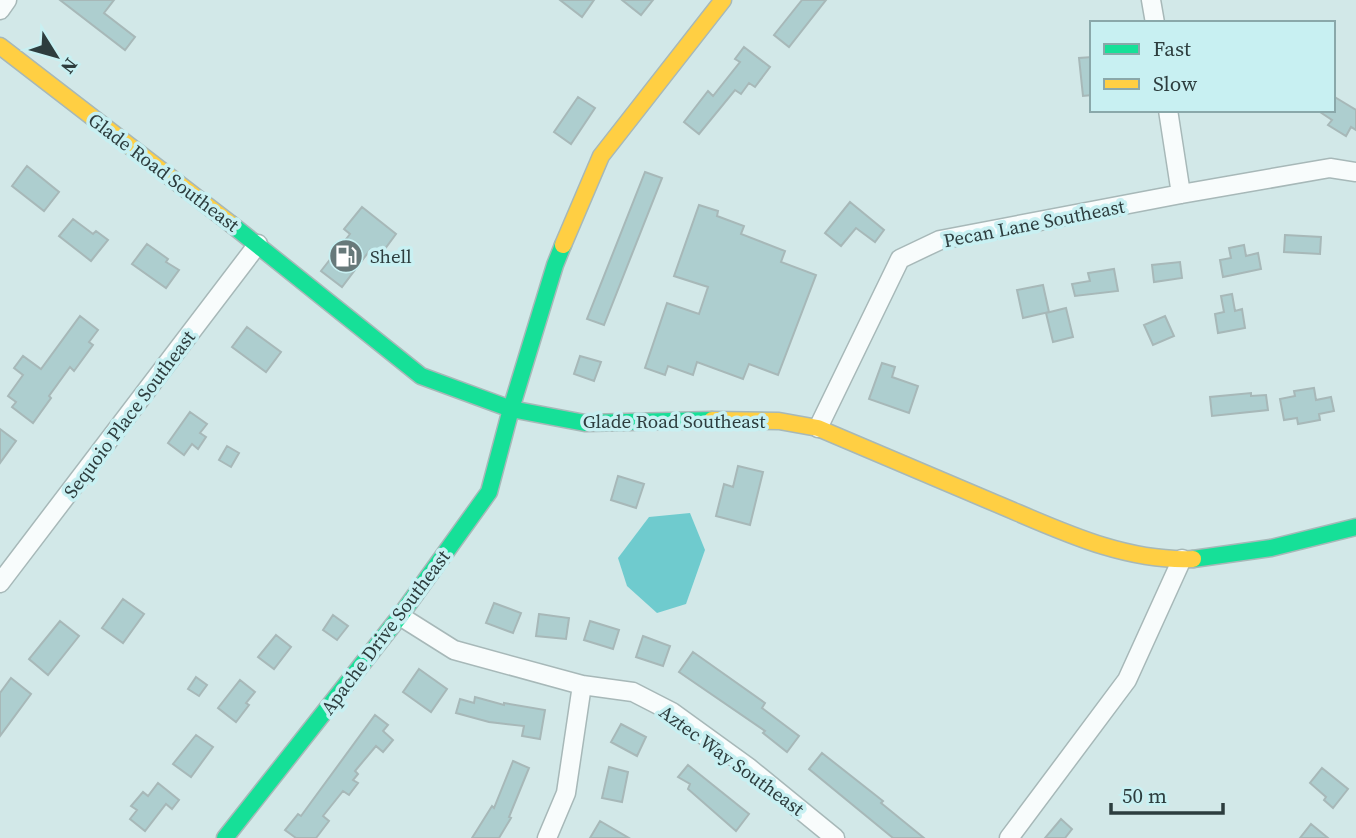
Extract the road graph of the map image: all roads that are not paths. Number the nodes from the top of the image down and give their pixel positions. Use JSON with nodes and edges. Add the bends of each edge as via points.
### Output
{"nodes":[{"id":1,"x":7,"y":0,"type":"edge"},
{"id":2,"x":723,"y":0,"type":"edge"},
{"id":3,"x":1151,"y":0,"type":"edge"},
{"id":4,"x":0,"y":10,"type":"edge"},
{"id":5,"x":1155,"y":21,"type":"edge"},
{"id":6,"x":0,"y":46,"type":"edge"},
{"id":7,"x":1168,"y":112,"type":"edge"},
{"id":8,"x":1356,"y":172,"type":"edge"},
{"id":9,"x":1181,"y":194,"type":"junction"},
{"id":10,"x":258,"y":244,"type":"junction"},
{"id":11,"x":511,"y":409,"type":"junction"},
{"id":12,"x":818,"y":428,"type":"junction"},
{"id":13,"x":1356,"y":527,"type":"edge"},
{"id":14,"x":1182,"y":559,"type":"junction"},
{"id":15,"x":0,"y":583,"type":"edge"},
{"id":16,"x":400,"y":616,"type":"junction"},
{"id":17,"x":582,"y":685,"type":"junction"},
{"id":18,"x":225,"y":838,"type":"edge"},
{"id":19,"x":547,"y":838,"type":"edge"},
{"id":20,"x":835,"y":838,"type":"edge"},
{"id":21,"x":1009,"y":838,"type":"edge"}],
"edges":[{"from":1,"to":4,"type":"street"},
{"from":2,"to":11,"type":"street","name":"Apache Drive Southeast","via":[[601,156],[555,265]]},
{"from":3,"to":5,"type":"street"},
{"from":6,"to":10,"type":"street","name":"Glade Road Southeast"},
{"from":7,"to":9,"type":"street"},
{"from":8,"to":9,"type":"street","name":"Pecan Lane Southeast","via":[[1330,168]]},
{"from":9,"to":12,"type":"street","name":"Pecan Lane Southeast","via":[[940,240],[900,259]]},
{"from":10,"to":11,"type":"street","name":"Glade Road Southeast","via":[[421,376]]},
{"from":10,"to":15,"type":"street","name":"Sequoio Place Southeast"},
{"from":11,"to":12,"type":"street","name":"Glade Road Southeast","via":[[584,423],[779,421]]},
{"from":11,"to":16,"type":"street","name":"Apache Drive Southeast","via":[[489,492]]},
{"from":12,"to":14,"type":"street","name":"Glade Road Southeast","via":[[1072,534],[1130,553]]},
{"from":13,"to":14,"type":"street","name":"Glade Road Southeast","via":[[1226,556]]},
{"from":14,"to":21,"type":"street","via":[[1127,680]]},
{"from":16,"to":17,"type":"street","name":"Aztec Way Southeast","via":[[454,650]]},
{"from":16,"to":18,"type":"street","name":"Apache Drive Southeast"},
{"from":17,"to":19,"type":"street","via":[[566,793]]},
{"from":17,"to":20,"type":"street","name":"Aztec Way Southeast","via":[[633,692],[672,712]]}]}
